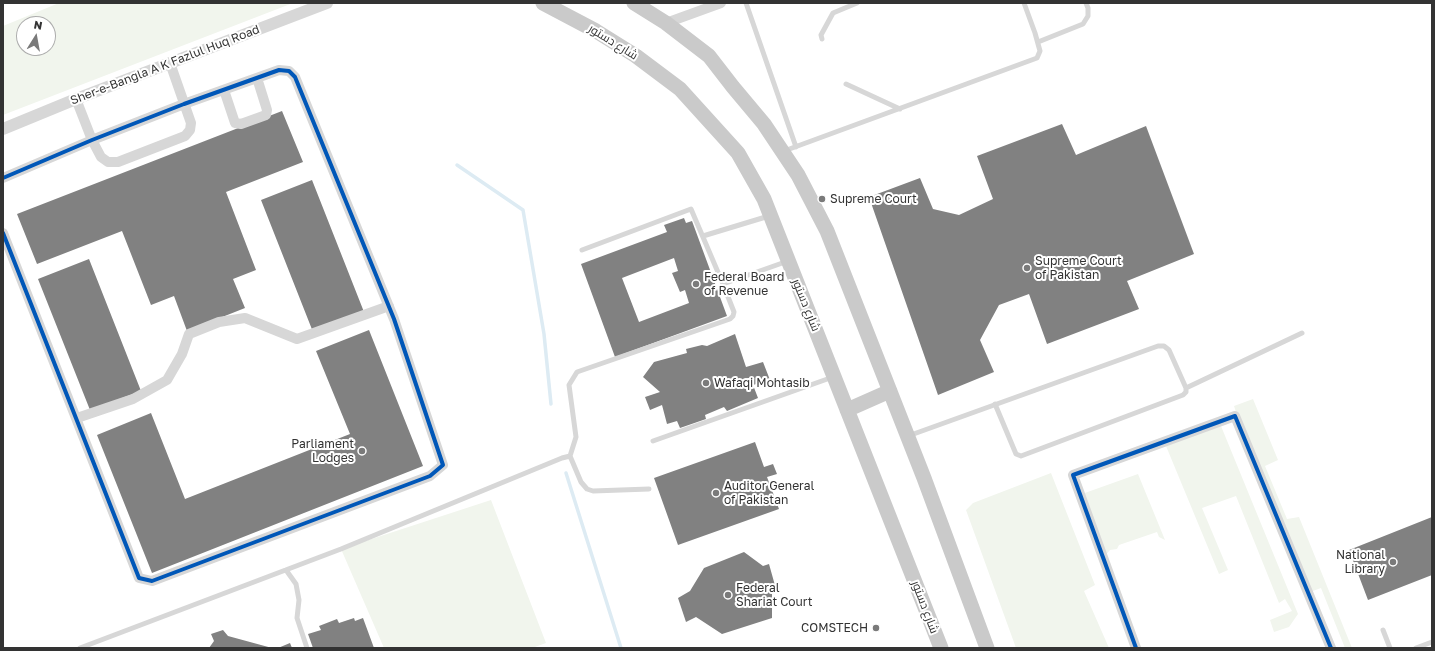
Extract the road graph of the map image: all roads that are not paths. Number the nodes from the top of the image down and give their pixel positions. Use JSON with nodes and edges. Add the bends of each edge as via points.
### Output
{"nodes":[{"id":1,"x":328,"y":3,"type":"edge"},
{"id":2,"x":542,"y":3,"type":"edge"},
{"id":3,"x":634,"y":3,"type":"edge"},
{"id":4,"x":721,"y":3,"type":"edge"},
{"id":5,"x":746,"y":3,"type":"edge"},
{"id":6,"x":857,"y":3,"type":"edge"},
{"id":7,"x":1024,"y":3,"type":"edge"},
{"id":8,"x":1086,"y":3,"type":"edge"},
{"id":9,"x":666,"y":23,"type":"junction"},
{"id":10,"x":822,"y":39,"type":"dead end"},
{"id":11,"x":1038,"y":42,"type":"junction"},
{"id":12,"x":170,"y":63,"type":"junction"},
{"id":13,"x":257,"y":78,"type":"junction"},
{"id":14,"x":846,"y":84,"type":"dead end"},
{"id":15,"x":224,"y":90,"type":"junction"},
{"id":16,"x":76,"y":99,"type":"junction"},
{"id":17,"x":184,"y":104,"type":"junction"},
{"id":18,"x":900,"y":108,"type":"junction"},
{"id":19,"x":3,"y":129,"type":"edge"},
{"id":20,"x":92,"y":140,"type":"junction"},
{"id":21,"x":790,"y":149,"type":"junction"},
{"id":22,"x":3,"y":178,"type":"edge"},
{"id":23,"x":771,"y":215,"type":"junction"},
{"id":24,"x":3,"y":233,"type":"edge"},
{"id":25,"x":703,"y":236,"type":"junction"},
{"id":26,"x":582,"y":250,"type":"dead end"},
{"id":27,"x":789,"y":260,"type":"junction"},
{"id":28,"x":723,"y":284,"type":"junction"},
{"id":29,"x":389,"y":306,"type":"junction"},
{"id":30,"x":1302,"y":333,"type":"dead end"},
{"id":31,"x":834,"y":376,"type":"junction"},
{"id":32,"x":1186,"y":388,"type":"junction"},
{"id":33,"x":890,"y":391,"type":"junction"},
{"id":34,"x":995,"y":404,"type":"junction"},
{"id":35,"x":847,"y":410,"type":"junction"},
{"id":36,"x":77,"y":418,"type":"junction"},
{"id":37,"x":908,"y":436,"type":"junction"},
{"id":38,"x":653,"y":441,"type":"dead end"},
{"id":39,"x":570,"y":456,"type":"junction"},
{"id":40,"x":649,"y":489,"type":"dead end"},
{"id":41,"x":286,"y":570,"type":"junction"},
{"id":42,"x":1383,"y":630,"type":"dead end"},
{"id":43,"x":1432,"y":642,"type":"edge"},
{"id":44,"x":80,"y":648,"type":"edge"},
{"id":45,"x":307,"y":648,"type":"edge"},
{"id":46,"x":941,"y":648,"type":"edge"},
{"id":47,"x":987,"y":648,"type":"edge"},
{"id":48,"x":1136,"y":648,"type":"edge"},
{"id":49,"x":1331,"y":648,"type":"edge"},
{"id":50,"x":1390,"y":648,"type":"edge"},
{"id":51,"x":1416,"y":648,"type":"edge"}],
"edges":[{"from":1,"to":12,"type":"street","name":"Sher-e-Bangla A K Fazlul Huq Road"},
{"from":2,"to":23,"type":"main road","name":"شارع دستور","via":[[596,31],[636,56],[680,89],[738,153]]},
{"from":3,"to":9,"type":"main road"},
{"from":4,"to":9,"type":"street"},
{"from":5,"to":21,"type":"lane"},
{"from":6,"to":10,"type":"lane","via":[[833,13],[820,35]]},
{"from":7,"to":11,"type":"lane"},
{"from":8,"to":11,"type":"lane","via":[[1088,16],[1083,24]]},
{"from":9,"to":21,"type":"main road","via":[[709,56],[764,124]]},
{"from":11,"to":18,"type":"lane","via":[[1040,51],[1037,58]]},
{"from":12,"to":16,"type":"street","name":"Sher-e-Bangla A K Fazlul Huq Road"},
{"from":12,"to":17,"type":"street"},
{"from":13,"to":15,"type":"street"},
{"from":13,"to":15,"type":"street","via":[[267,110],[266,116],[242,124],[235,122]]},
{"from":13,"to":29,"type":"street","via":[[280,70],[289,71],[295,77]]},
{"from":14,"to":18,"type":"lane"},
{"from":15,"to":17,"type":"street"},
{"from":16,"to":19,"type":"street","name":"Sher-e-Bangla A K Fazlul Huq Road"},
{"from":16,"to":20,"type":"street"},
{"from":17,"to":20,"type":"street"},
{"from":17,"to":20,"type":"street","via":[[191,123],[186,136],[118,162],[108,162],[100,157]]},
{"from":18,"to":21,"type":"lane"},
{"from":20,"to":22,"type":"street"},
{"from":21,"to":33,"type":"main road","via":[[798,175],[827,231]]},
{"from":23,"to":25,"type":"lane"},
{"from":23,"to":27,"type":"main road","name":"شارع دستور"},
{"from":24,"to":36,"type":"street"},
{"from":25,"to":26,"type":"lane","via":[[691,209]]},
{"from":25,"to":28,"type":"lane"},
{"from":27,"to":28,"type":"lane"},
{"from":27,"to":31,"type":"main road","name":"شارع دستور"},
{"from":28,"to":39,"type":"lane","via":[[734,312],[730,319],[577,372],[569,385],[576,437]]},
{"from":29,"to":36,"type":"street","via":[[297,339],[245,318],[218,322],[189,334],[182,354],[167,380],[133,399]]},
{"from":29,"to":36,"type":"street","via":[[442,465],[430,476],[152,581],[139,578]]},
{"from":30,"to":32,"type":"lane"},
{"from":31,"to":35,"type":"main road","name":"شارع دستور"},
{"from":31,"to":38,"type":"lane"},
{"from":32,"to":34,"type":"lane","via":[[1169,350],[1164,346],[1158,346]]},
{"from":32,"to":34,"type":"lane","via":[[1183,395],[1021,456],[1016,454]]},
{"from":33,"to":35,"type":"main road"},
{"from":33,"to":37,"type":"main road"},
{"from":34,"to":37,"type":"lane"},
{"from":35,"to":46,"type":"main road","name":"شارع دستور"},
{"from":37,"to":47,"type":"main road"},
{"from":39,"to":40,"type":"lane","via":[[587,489]]},
{"from":39,"to":41,"type":"lane"},
{"from":41,"to":44,"type":"lane"},
{"from":41,"to":45,"type":"lane","via":[[296,584],[299,600],[297,618]]},
{"from":42,"to":50,"type":"lane"},
{"from":43,"to":51,"type":"lane"},
{"from":48,"to":49,"type":"street","via":[[1073,475],[1235,416]]}]}
